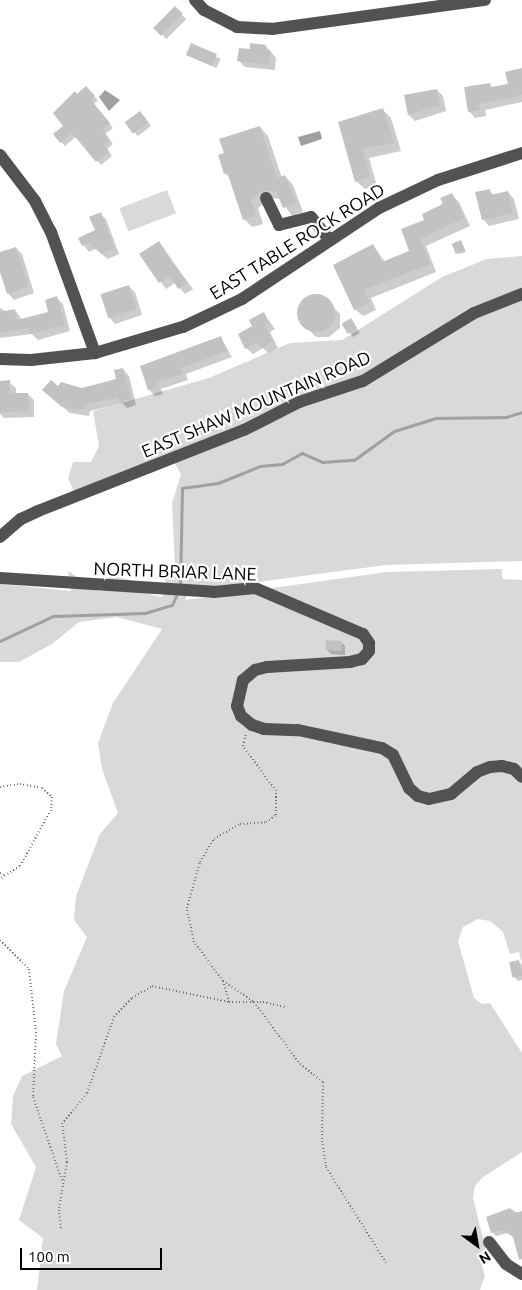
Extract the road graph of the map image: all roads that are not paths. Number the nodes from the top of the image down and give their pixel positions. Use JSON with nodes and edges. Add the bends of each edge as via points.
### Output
{"nodes":[{"id":1,"x":195,"y":0,"type":"edge"},
{"id":2,"x":485,"y":0,"type":"edge"},
{"id":3,"x":522,"y":153,"type":"edge"},
{"id":4,"x":0,"y":155,"type":"edge"},
{"id":5,"x":266,"y":198,"type":"dead end"},
{"id":6,"x":329,"y":239,"type":"junction"},
{"id":7,"x":522,"y":294,"type":"edge"},
{"id":8,"x":95,"y":353,"type":"junction"},
{"id":9,"x":0,"y":359,"type":"edge"},
{"id":10,"x":0,"y":537,"type":"edge"},
{"id":11,"x":0,"y":578,"type":"edge"},
{"id":12,"x":522,"y":777,"type":"edge"},
{"id":13,"x":490,"y":1242,"type":"dead end"},
{"id":14,"x":522,"y":1274,"type":"edge"}],
"edges":[{"from":1,"to":2,"type":"street","via":[[204,10],[237,27],[272,29]]},
{"from":3,"to":6,"type":"street","name":"EAST TABLE ROCK ROAD","via":[[438,180],[379,208]]},
{"from":4,"to":8,"type":"street","via":[[35,201],[51,232]]},
{"from":5,"to":6,"type":"street","via":[[279,225],[312,217]]},
{"from":6,"to":8,"type":"street","name":"EAST TABLE ROCK ROAD","via":[[227,306],[183,327]]},
{"from":7,"to":10,"type":"street","name":"EAST SHAW MOUNTAIN ROAD","via":[[474,313],[363,381],[299,402],[244,430],[38,511],[21,519]]},
{"from":8,"to":9,"type":"street","name":"EAST TABLE ROCK ROAD","via":[[31,360]]},
{"from":11,"to":12,"type":"street","name":"NORTH BRIAR LANE","via":[[214,592],[255,588],[363,634],[369,643],[369,651],[362,659],[350,662],[267,666],[254,670],[242,680],[238,692],[237,706],[248,722],[264,729],[298,730],[382,748],[393,755],[409,788],[418,796],[429,799],[451,794],[477,772],[490,767],[508,768]]},
{"from":13,"to":14,"type":"street","via":[[506,1264]]}]}
